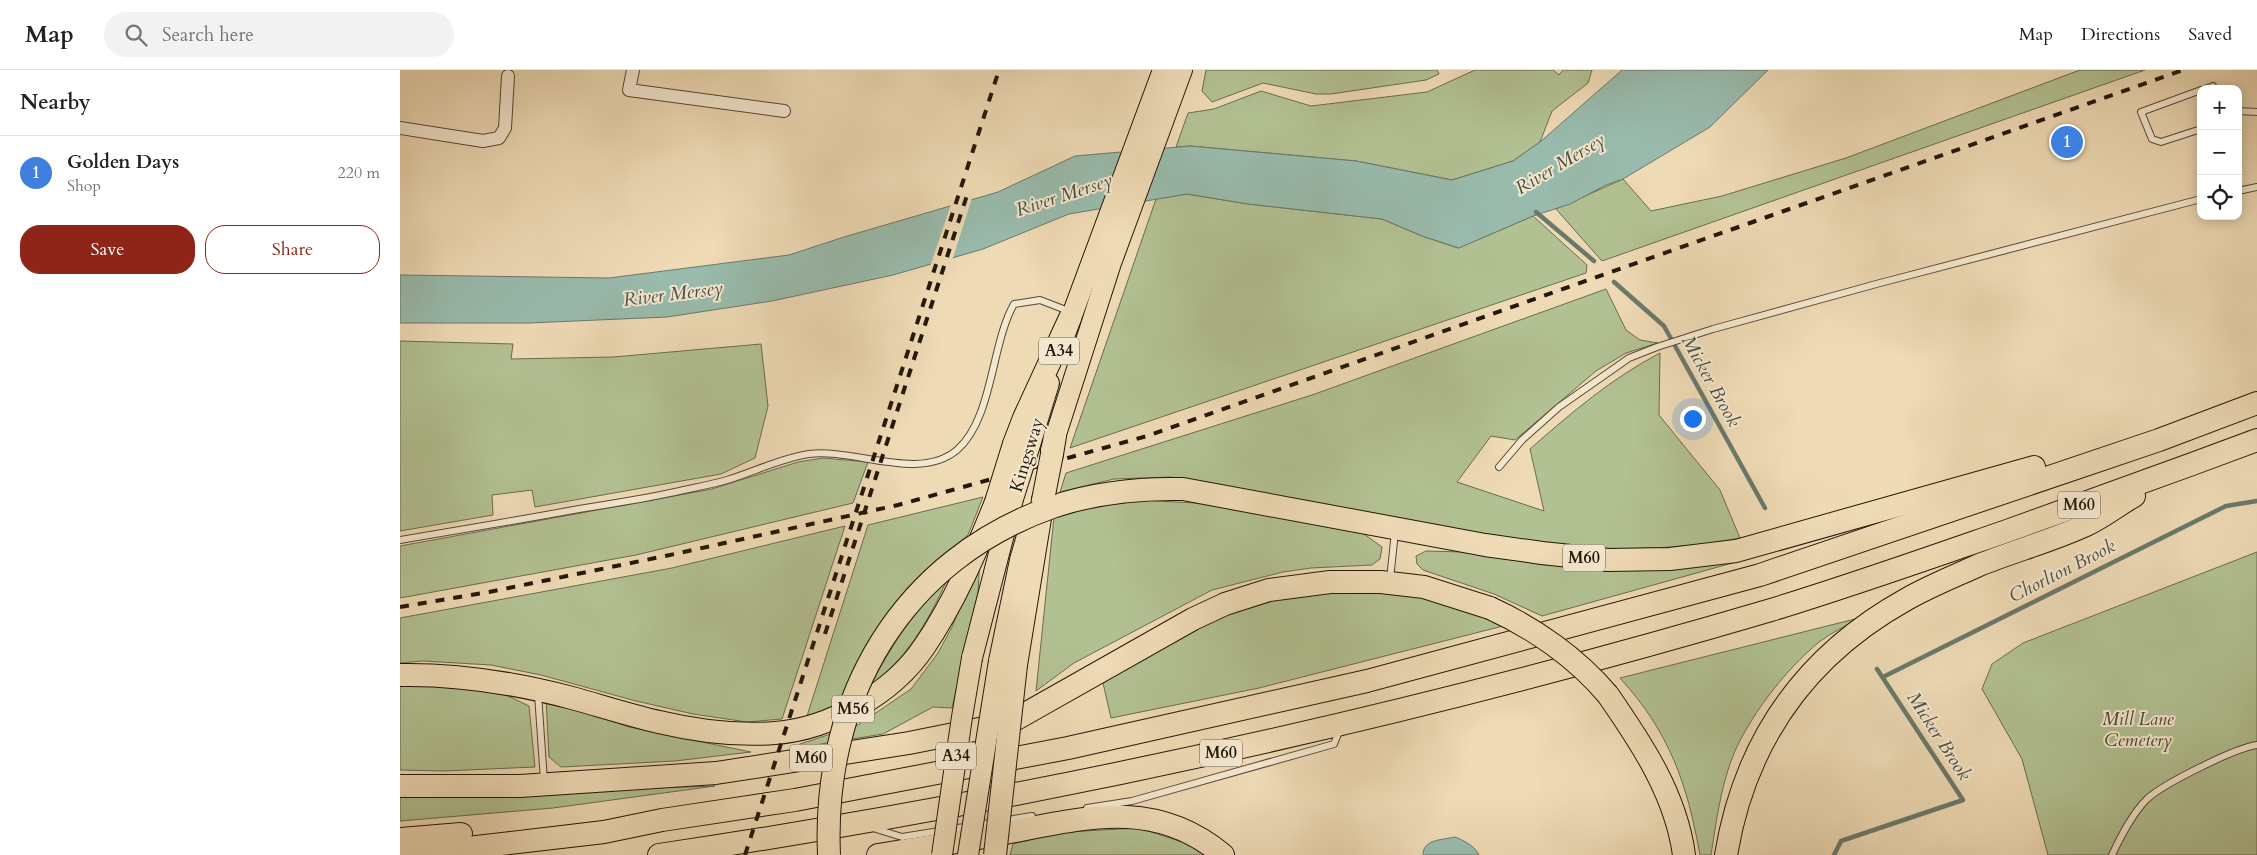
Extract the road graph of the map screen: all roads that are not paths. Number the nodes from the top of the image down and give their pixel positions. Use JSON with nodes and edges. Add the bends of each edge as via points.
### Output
{"nodes":[{"id":1,"x":633,"y":70,"type":"edge"},
{"id":2,"x":1163,"y":70,"type":"edge"},
{"id":3,"x":1182,"y":70,"type":"edge"},
{"id":4,"x":508,"y":76,"type":"dead end"},
{"id":5,"x":2197,"y":91,"type":"edge"},
{"id":6,"x":1161,"y":100,"type":"junction"},
{"id":7,"x":784,"y":111,"type":"dead end"},
{"id":8,"x":2242,"y":111,"type":"edge"},
{"id":9,"x":2257,"y":112,"type":"edge"},
{"id":10,"x":400,"y":128,"type":"edge"},
{"id":11,"x":2198,"y":130,"type":"edge"},
{"id":12,"x":2257,"y":186,"type":"edge"},
{"id":13,"x":2242,"y":190,"type":"edge"},
{"id":14,"x":2197,"y":200,"type":"edge"},
{"id":15,"x":1102,"y":260,"type":"junction"},
{"id":16,"x":1070,"y":315,"type":"junction"},
{"id":17,"x":2257,"y":403,"type":"edge"},
{"id":18,"x":2159,"y":440,"type":"junction"},
{"id":19,"x":2257,"y":440,"type":"edge"},
{"id":20,"x":1053,"y":448,"type":"joint"},
{"id":21,"x":1500,"y":467,"type":"dead end"},
{"id":22,"x":2173,"y":472,"type":"junction"},
{"id":23,"x":1005,"y":501,"type":"junction"},
{"id":24,"x":1396,"y":528,"type":"junction"},
{"id":25,"x":400,"y":540,"type":"edge"},
{"id":26,"x":1389,"y":583,"type":"junction"},
{"id":27,"x":1008,"y":663,"type":"junction"},
{"id":28,"x":400,"y":675,"type":"edge"},
{"id":29,"x":537,"y":690,"type":"junction"},
{"id":30,"x":1342,"y":725,"type":"junction"},
{"id":31,"x":2257,"y":746,"type":"edge"},
{"id":32,"x":545,"y":784,"type":"junction"},
{"id":33,"x":400,"y":786,"type":"edge"},
{"id":34,"x":1084,"y":808,"type":"dead end"},
{"id":35,"x":1036,"y":816,"type":"dead end"},
{"id":36,"x":662,"y":820,"type":"junction"},
{"id":37,"x":859,"y":823,"type":"junction"},
{"id":38,"x":400,"y":839,"type":"edge"},
{"id":39,"x":408,"y":855,"type":"edge"},
{"id":40,"x":659,"y":855,"type":"edge"},
{"id":41,"x":829,"y":855,"type":"edge"},
{"id":42,"x":878,"y":855,"type":"edge"},
{"id":43,"x":942,"y":855,"type":"edge"},
{"id":44,"x":968,"y":855,"type":"edge"},
{"id":45,"x":995,"y":855,"type":"edge"},
{"id":46,"x":1223,"y":855,"type":"edge"},
{"id":47,"x":1684,"y":855,"type":"edge"},
{"id":48,"x":1726,"y":855,"type":"edge"},
{"id":49,"x":2112,"y":855,"type":"edge"}],
"edges":[{"from":1,"to":7,"type":"street","via":[[629,90]]},
{"from":2,"to":6,"type":"highway","name":"Kingsway","number":"A34"},
{"from":3,"to":6,"type":"highway","name":"Kingsway","number":"A34"},
{"from":4,"to":10,"type":"street","via":[[505,128],[499,138],[482,141]]},
{"from":5,"to":11,"type":"lane","via":[[2141,112],[2152,139],[2161,142]]},
{"from":6,"to":15,"type":"highway","name":"Kingsway","number":"A34"},
{"from":8,"to":9,"type":"lane"},
{"from":12,"to":13,"type":"lane"},
{"from":14,"to":21,"type":"lane","via":[[1713,328],[1657,347],[1629,358],[1559,407],[1522,440]]},
{"from":15,"to":16,"type":"highway","name":"Kingsway","number":"A34"},
{"from":15,"to":20,"type":"highway","name":"Kingsway","number":"A34"},
{"from":16,"to":23,"type":"highway","bridge":true,"via":[[1024,418],[1021,446]]},
{"from":16,"to":25,"type":"lane","via":[[1040,300],[1014,304],[1005,320],[977,419],[958,448],[942,458],[921,464],[900,464],[840,454],[810,454],[726,481],[666,494]]},
{"from":17,"to":18,"type":"highway","number":"M60"},
{"from":18,"to":24,"type":"highway","number":"M60","via":[[2048,462],[1746,548],[1670,559],[1608,560],[1485,545]]},
{"from":18,"to":36,"type":"highway","number":"M60","via":[[1760,575],[1367,681],[1068,748],[795,800]]},
{"from":19,"to":22,"type":"highway","number":"M60"},
{"from":20,"to":27,"type":"highway","bridge":true},
{"from":22,"to":30,"type":"highway","number":"M60","via":[[1901,568],[1773,609],[1561,670]]},
{"from":22,"to":48,"type":"highway","number":"M60","via":[[2086,525],[1980,565],[1908,598],[1876,617],[1837,648],[1803,682],[1771,725],[1747,777],[1729,834]]},
{"from":23,"to":29,"type":"highway","number":"M56","via":[[984,532],[956,594],[924,647],[890,684],[836,718],[777,733],[719,733],[660,722]]},
{"from":23,"to":43,"type":"highway","name":"Kingsway","number":"A34","bridge":true,"via":[[972,658]]},
{"from":24,"to":26,"type":"lane"},
{"from":24,"to":41,"type":"highway","number":"M60","bridge":true,"via":[[1209,493],[1132,489],[1069,501],[1008,525],[942,570],[901,612],[870,659],[843,729],[833,768],[829,799]]},
{"from":26,"to":32,"type":"highway","number":"M60","via":[[1338,581],[1298,585],[1233,601],[1168,632],[1009,723],[909,743],[716,773]]},
{"from":26,"to":47,"type":"highway","number":"M60","bridge":true,"via":[[1424,587],[1490,608],[1528,627],[1595,680],[1634,730],[1655,767],[1672,810]]},
{"from":27,"to":44,"type":"highway","number":"A34","bridge":true},
{"from":27,"to":45,"type":"highway","bridge":true},
{"from":28,"to":29,"type":"highway","number":"M56","via":[[467,678]]},
{"from":29,"to":32,"type":"lane"},
{"from":30,"to":34,"type":"lane","via":[[1334,744],[1132,801]]},
{"from":30,"to":37,"type":"highway","number":"M60","via":[[1074,784]]},
{"from":31,"to":49,"type":"lane","via":[[2222,756],[2147,799],[2120,837]]},
{"from":32,"to":33,"type":"highway","number":"M60"},
{"from":35,"to":37,"type":"lane","via":[[902,837]]},
{"from":36,"to":38,"type":"highway","number":"M60","via":[[602,817],[543,826]]},
{"from":36,"to":39,"type":"highway","number":"M60","via":[[604,832]]},
{"from":37,"to":40,"type":"highway","number":"M60"},
{"from":42,"to":46,"type":"highway","via":[[1076,819],[1117,816],[1149,818],[1182,828]]}]}
